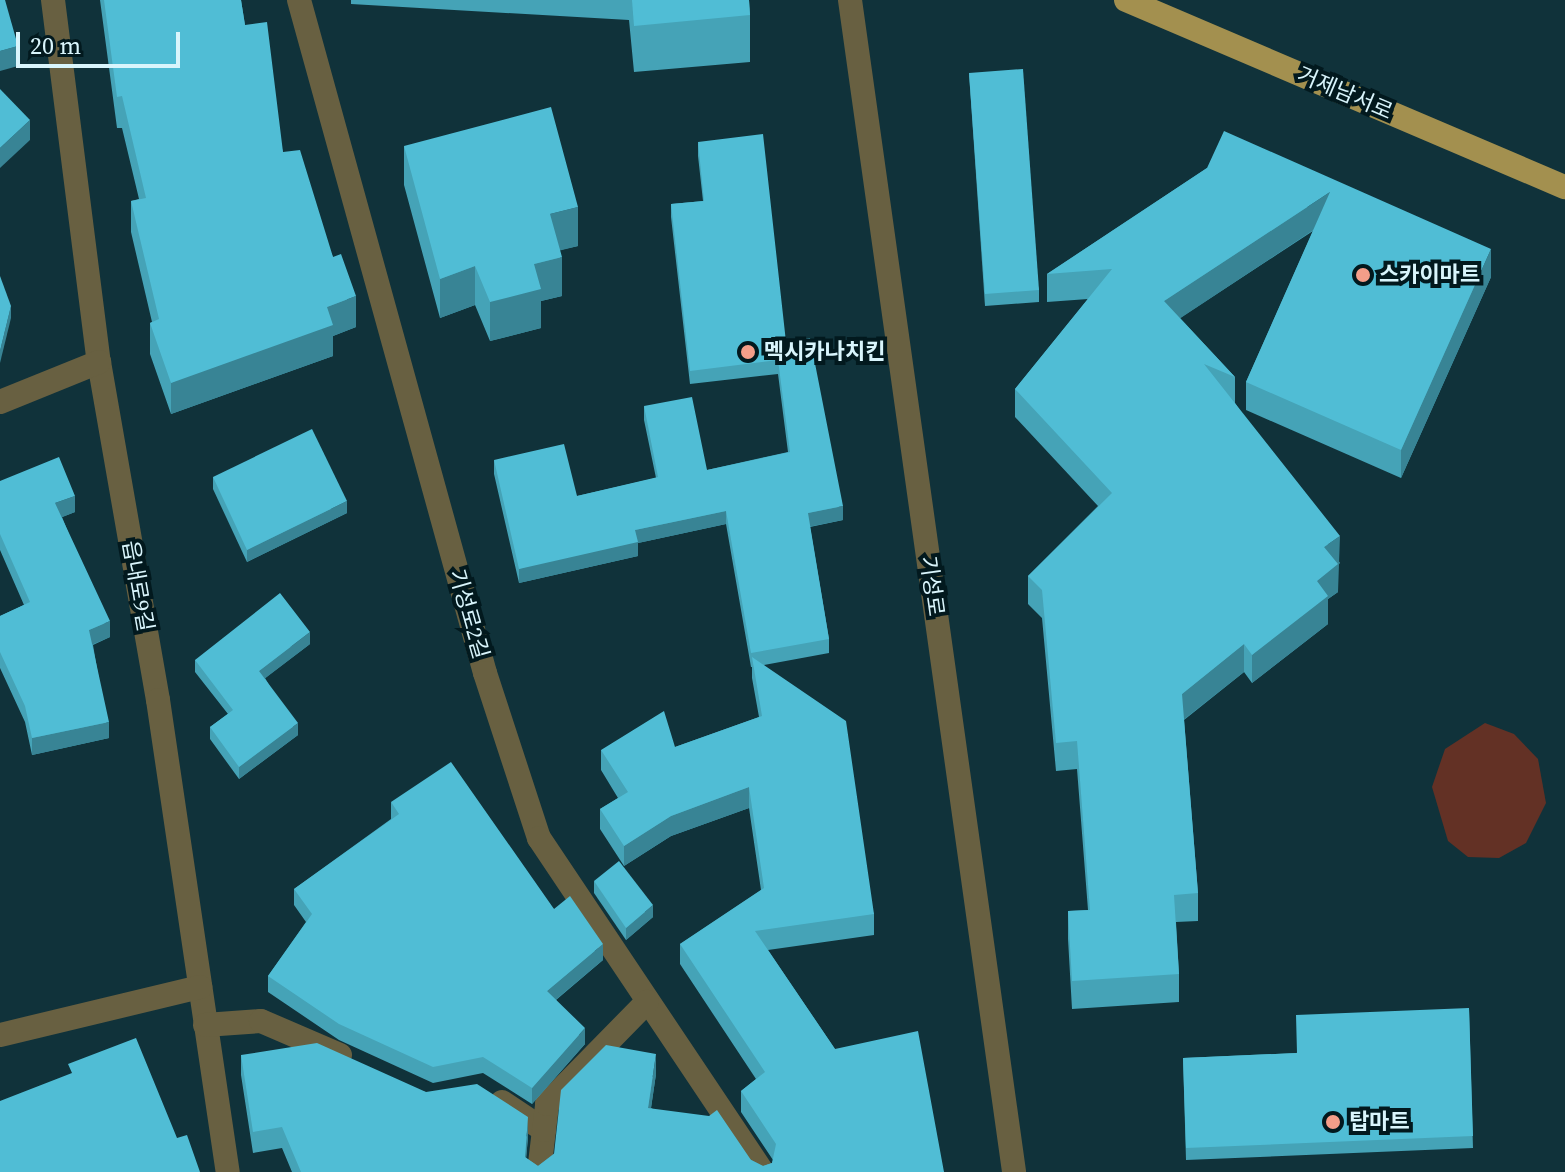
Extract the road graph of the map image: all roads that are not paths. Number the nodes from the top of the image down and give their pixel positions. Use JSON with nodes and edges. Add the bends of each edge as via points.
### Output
{"nodes":[{"id":1,"x":53,"y":0,"type":"edge"},
{"id":2,"x":299,"y":0,"type":"edge"},
{"id":3,"x":850,"y":0,"type":"edge"},
{"id":4,"x":1126,"y":0,"type":"edge"},
{"id":5,"x":1565,"y":187,"type":"edge"},
{"id":6,"x":99,"y":362,"type":"junction"},
{"id":7,"x":0,"y":402,"type":"edge"},
{"id":8,"x":200,"y":987,"type":"junction"},
{"id":9,"x":647,"y":1002,"type":"junction"},
{"id":10,"x":205,"y":1025,"type":"junction"},
{"id":11,"x":0,"y":1035,"type":"edge"},
{"id":12,"x":365,"y":1067,"type":"edge"},
{"id":13,"x":480,"y":1088,"type":"edge"},
{"id":14,"x":544,"y":1130,"type":"junction"},
{"id":15,"x":228,"y":1172,"type":"edge"},
{"id":16,"x":539,"y":1172,"type":"edge"},
{"id":17,"x":763,"y":1172,"type":"edge"},
{"id":18,"x":1014,"y":1172,"type":"edge"}],
"edges":[{"from":1,"to":6,"type":"street","name":"읍내로9길"},
{"from":2,"to":9,"type":"street","name":"기성로2길","via":[[485,673],[539,838]]},
{"from":3,"to":18,"type":"street","name":"기성로"},
{"from":4,"to":5,"type":"main road","name":"거제남서로"},
{"from":6,"to":7,"type":"street"},
{"from":6,"to":8,"type":"street","name":"읍내로9길","via":[[158,700]]},
{"from":8,"to":10,"type":"street","name":"읍내로9길"},
{"from":8,"to":11,"type":"street"},
{"from":9,"to":14,"type":"street","via":[[547,1104]]},
{"from":9,"to":17,"type":"street","name":"기성로2길"},
{"from":10,"to":12,"type":"street","via":[[261,1021]]},
{"from":10,"to":15,"type":"street","name":"읍내로9길"},
{"from":13,"to":14,"type":"street"},
{"from":14,"to":16,"type":"street"}]}
